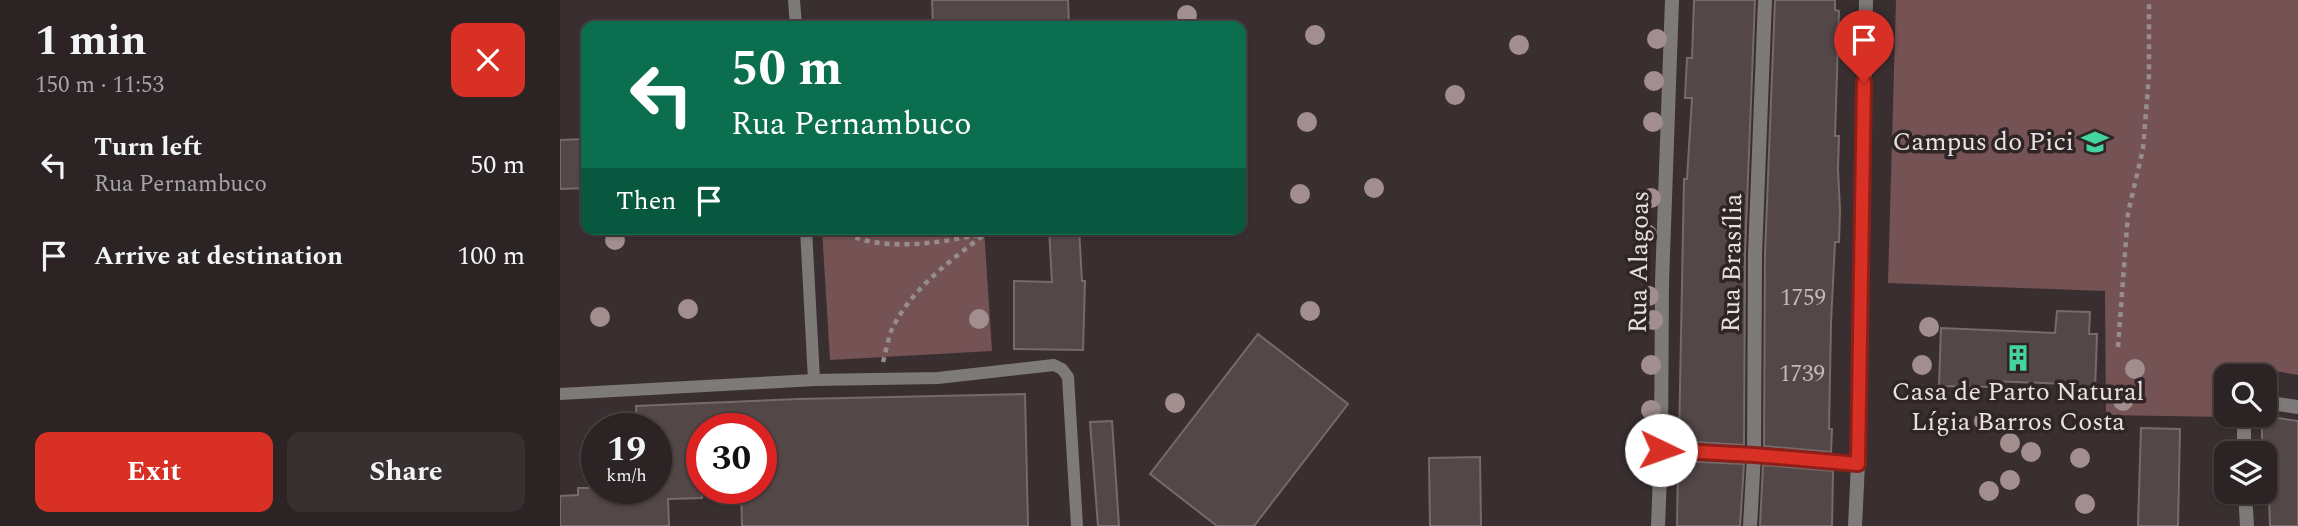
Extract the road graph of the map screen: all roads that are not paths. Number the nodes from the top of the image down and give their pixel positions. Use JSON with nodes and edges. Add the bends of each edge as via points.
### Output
{"nodes":[{"id":1,"x":794,"y":0,"type":"edge"},
{"id":2,"x":1672,"y":0,"type":"edge"},
{"id":3,"x":1765,"y":0,"type":"edge"},
{"id":4,"x":1866,"y":0,"type":"edge"},
{"id":5,"x":796,"y":21,"type":"edge"},
{"id":6,"x":806,"y":235,"type":"edge"},
{"id":7,"x":814,"y":380,"type":"junction"},
{"id":8,"x":560,"y":394,"type":"edge"},
{"id":9,"x":2277,"y":404,"type":"edge"},
{"id":10,"x":2298,"y":407,"type":"edge"},
{"id":11,"x":1661,"y":450,"type":"junction"},
{"id":12,"x":1754,"y":455,"type":"junction"},
{"id":13,"x":1858,"y":464,"type":"junction"},
{"id":14,"x":2245,"y":504,"type":"edge"},
{"id":15,"x":1077,"y":526,"type":"edge"},
{"id":16,"x":1658,"y":526,"type":"edge"},
{"id":17,"x":1750,"y":526,"type":"edge"},
{"id":18,"x":1855,"y":526,"type":"edge"},
{"id":19,"x":2246,"y":526,"type":"edge"}],
"edges":[{"from":1,"to":5,"type":"lane"},
{"from":2,"to":11,"type":"street","name":"Rua Alagoas"},
{"from":3,"to":12,"type":"street","name":"Rua Brasília","via":[[1755,254]]},
{"from":4,"to":13,"type":"street"},
{"from":6,"to":7,"type":"lane"},
{"from":7,"to":8,"type":"lane"},
{"from":7,"to":15,"type":"lane","via":[[938,378],[1054,365],[1062,369],[1069,386]]},
{"from":9,"to":10,"type":"street"},
{"from":11,"to":12,"type":"street"},
{"from":11,"to":16,"type":"street","name":"Rua Alagoas"},
{"from":12,"to":13,"type":"street"},
{"from":12,"to":17,"type":"street","name":"Rua Brasília"},
{"from":13,"to":18,"type":"street"},
{"from":14,"to":19,"type":"street"}]}
